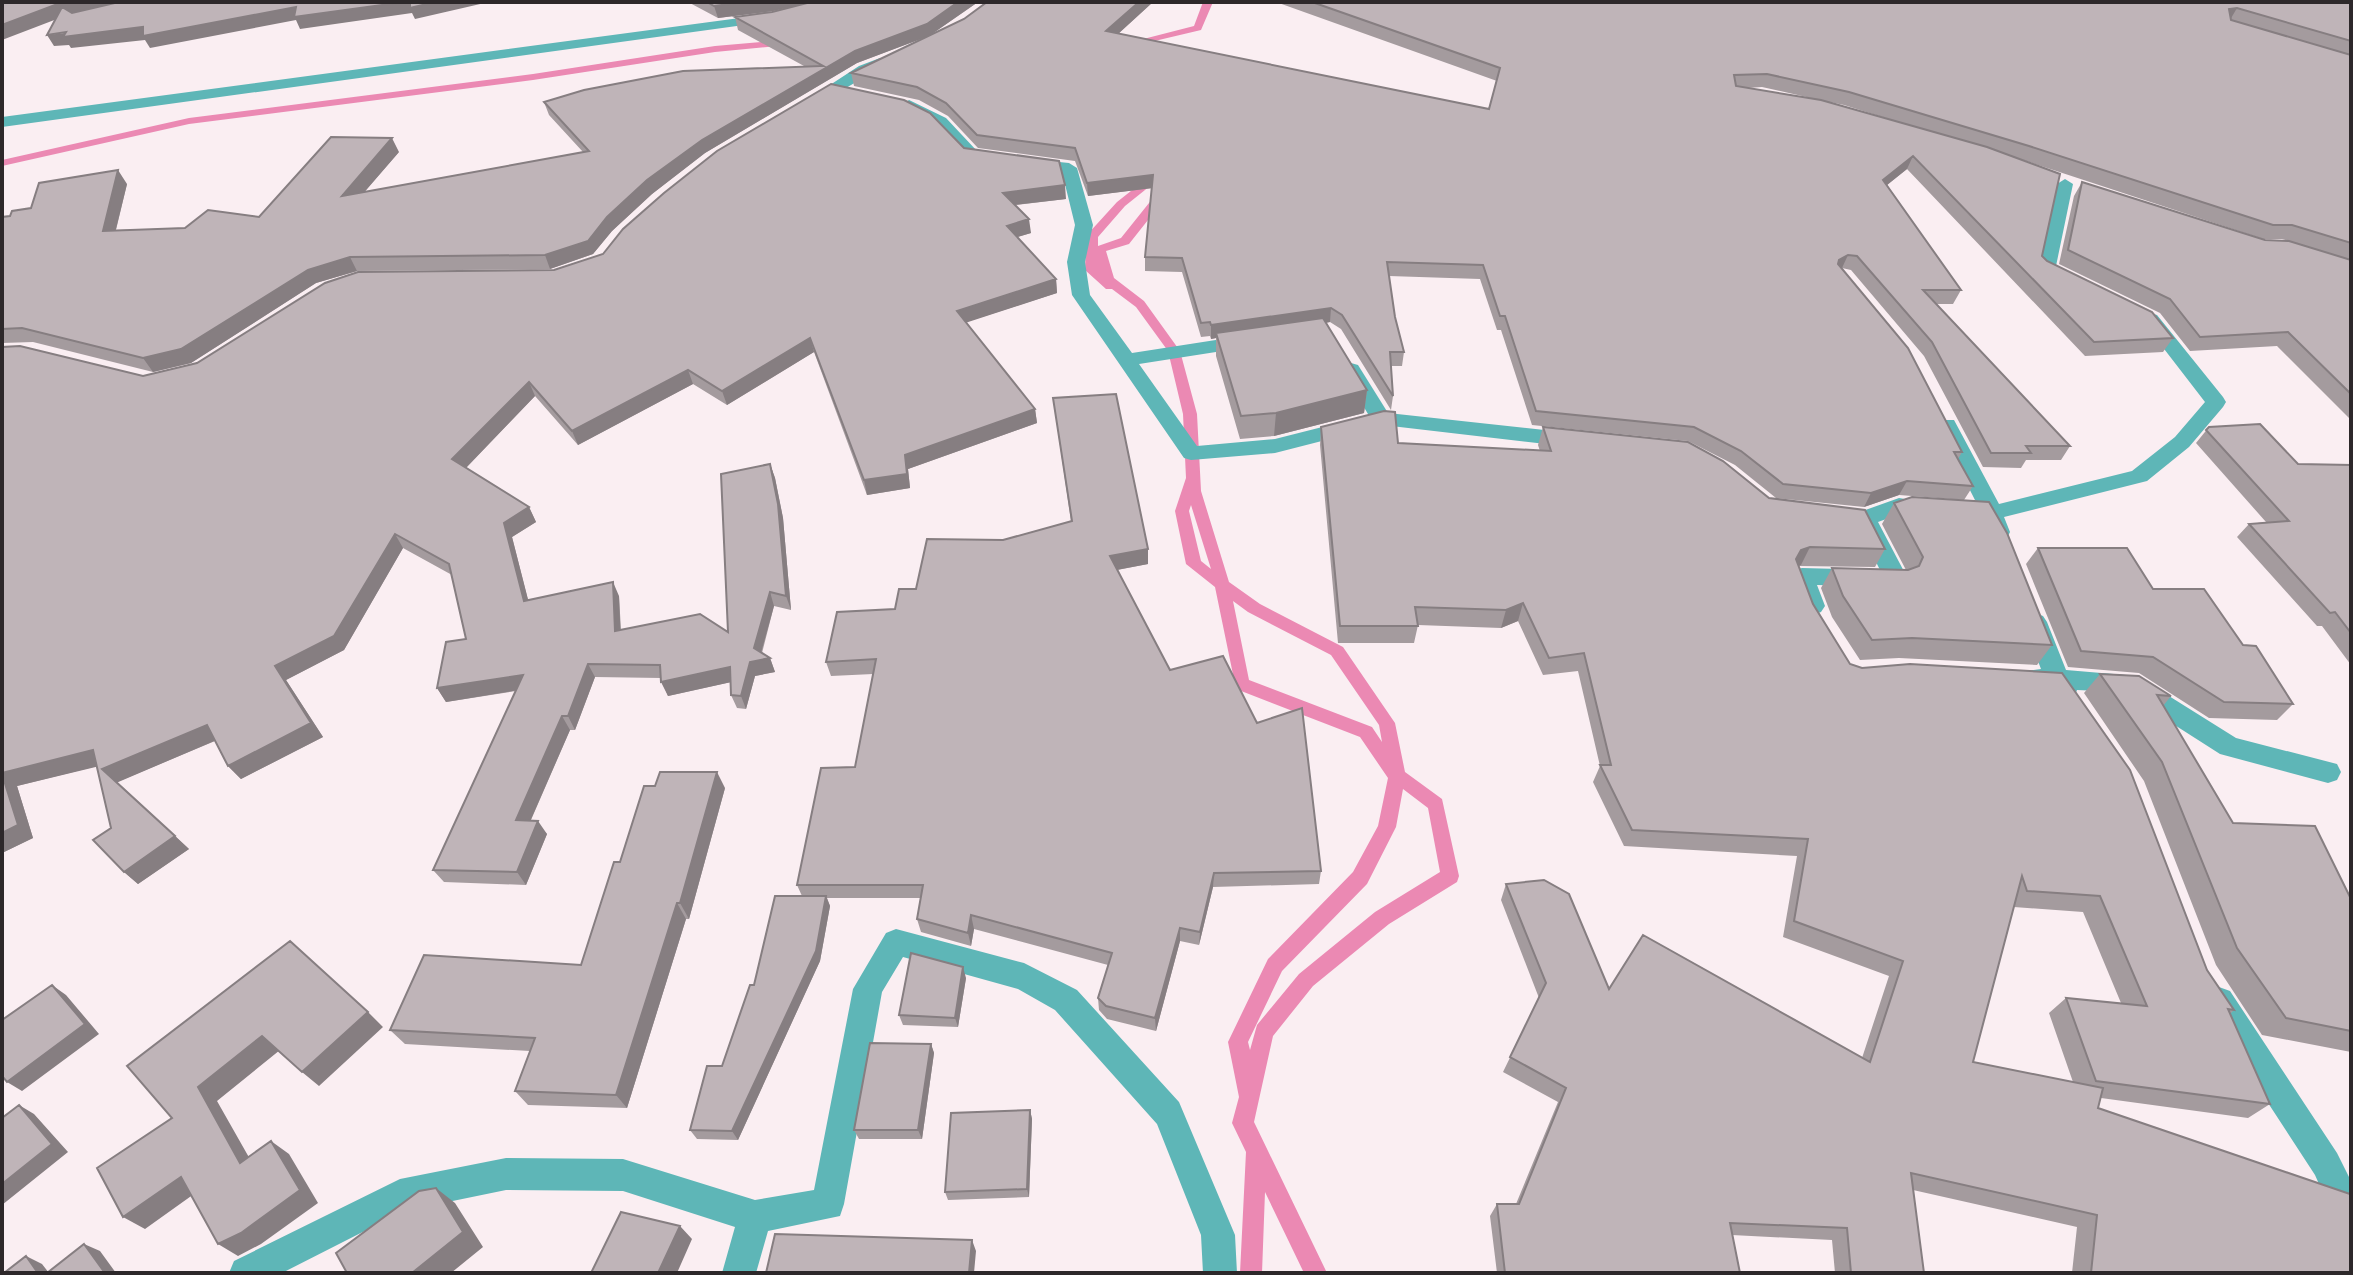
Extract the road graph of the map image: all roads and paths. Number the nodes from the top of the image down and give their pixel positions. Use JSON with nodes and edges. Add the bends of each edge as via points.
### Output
{"nodes":[{"id":1,"x":788,"y":15,"type":"edge"},
{"id":2,"x":898,"y":56,"type":"edge"},
{"id":3,"x":833,"y":89,"type":"junction"},
{"id":4,"x":858,"y":94,"type":"edge"},
{"id":5,"x":885,"y":99,"type":"edge"},
{"id":6,"x":795,"y":112,"type":"edge"},
{"id":7,"x":2,"y":122,"type":"edge"},
{"id":8,"x":2066,"y":184,"type":"dead end"},
{"id":9,"x":2086,"y":288,"type":"edge"},
{"id":10,"x":2126,"y":307,"type":"edge"},
{"id":11,"x":1273,"y":338,"type":"edge"},
{"id":12,"x":1336,"y":344,"type":"edge"},
{"id":13,"x":1128,"y":360,"type":"junction"},
{"id":14,"x":1935,"y":400,"type":"edge"},
{"id":15,"x":1381,"y":419,"type":"junction"},
{"id":16,"x":1596,"y":442,"type":"edge"},
{"id":17,"x":1992,"y":513,"type":"junction"},
{"id":18,"x":1838,"y":515,"type":"edge"},
{"id":19,"x":1865,"y":518,"type":"junction"},
{"id":20,"x":2008,"y":554,"type":"edge"},
{"id":21,"x":2024,"y":596,"type":"edge"},
{"id":22,"x":1826,"y":633,"type":"edge"},
{"id":23,"x":2010,"y":677,"type":"edge"},
{"id":24,"x":2057,"y":679,"type":"junction"},
{"id":25,"x":2084,"y":718,"type":"edge"},
{"id":26,"x":2328,"y":772,"type":"dead end"},
{"id":27,"x":2201,"y":974,"type":"edge"},
{"id":28,"x":755,"y":1217,"type":"junction"},
{"id":29,"x":2351,"y":1217,"type":"edge"},
{"id":30,"x":246,"y":1273,"type":"edge"},
{"id":31,"x":739,"y":1273,"type":"edge"},
{"id":32,"x":1220,"y":1273,"type":"edge"}],
"edges":[{"from":1,"to":7,"type":"street"},
{"from":2,"to":3,"type":"street"},
{"from":3,"to":4,"type":"street"},
{"from":3,"to":6,"type":"street"},
{"from":5,"to":13,"type":"street","via":[[940,121],[972,155],[1069,168],[1084,225],[1076,262],[1081,295]]},
{"from":8,"to":9,"type":"street","via":[[2046,268]]},
{"from":10,"to":17,"type":"street","via":[[2152,320],[2216,402],[2182,442],[2139,476]]},
{"from":11,"to":13,"type":"street"},
{"from":12,"to":15,"type":"street"},
{"from":13,"to":15,"type":"street","via":[[1191,453],[1275,446]]},
{"from":14,"to":17,"type":"street"},
{"from":15,"to":16,"type":"street"},
{"from":17,"to":19,"type":"street","via":[[1899,506]]},
{"from":17,"to":20,"type":"street"},
{"from":18,"to":19,"type":"street"},
{"from":19,"to":22,"type":"street","via":[[1896,579],[1802,576]]},
{"from":21,"to":24,"type":"street"},
{"from":23,"to":24,"type":"street"},
{"from":24,"to":25,"type":"street"},
{"from":24,"to":26,"type":"street","via":[[2128,683],[2229,747]]},
{"from":27,"to":29,"type":"street","via":[[2326,1164]]},
{"from":28,"to":30,"type":"street","via":[[623,1175],[506,1174],[400,1195]]},
{"from":28,"to":31,"type":"street"},
{"from":28,"to":32,"type":"street","via":[[828,1204],[868,989],[896,942],[1024,977],[1066,1000],[1168,1113],[1218,1235]]}]}
